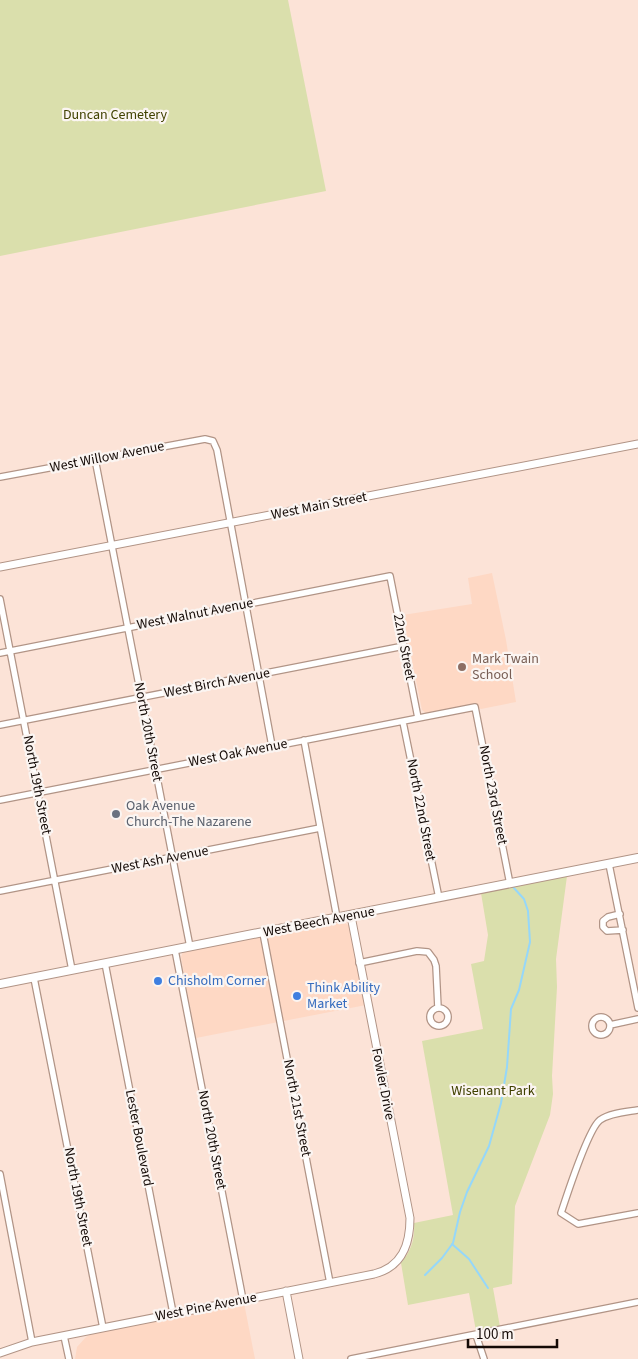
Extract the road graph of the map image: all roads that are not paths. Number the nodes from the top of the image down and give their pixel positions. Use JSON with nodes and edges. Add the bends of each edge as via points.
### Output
{"nodes":[{"id":1,"x":638,"y":444,"type":"edge"},
{"id":2,"x":95,"y":459,"type":"junction"},
{"id":3,"x":0,"y":477,"type":"edge"},
{"id":4,"x":230,"y":523,"type":"junction"},
{"id":5,"x":112,"y":546,"type":"junction"},
{"id":6,"x":0,"y":567,"type":"edge"},
{"id":7,"x":390,"y":576,"type":"joint"},
{"id":8,"x":0,"y":599,"type":"edge"},
{"id":9,"x":244,"y":605,"type":"junction"},
{"id":10,"x":128,"y":627,"type":"junction"},
{"id":11,"x":404,"y":646,"type":"junction"},
{"id":12,"x":11,"y":651,"type":"junction"},
{"id":13,"x":0,"y":653,"type":"edge"},
{"id":14,"x":258,"y":675,"type":"junction"},
{"id":15,"x":141,"y":698,"type":"junction"},
{"id":16,"x":475,"y":707,"type":"joint"},
{"id":17,"x":418,"y":718,"type":"junction"},
{"id":18,"x":24,"y":720,"type":"junction"},
{"id":19,"x":403,"y":722,"type":"junction"},
{"id":20,"x":0,"y":725,"type":"edge"},
{"id":21,"x":304,"y":740,"type":"junction"},
{"id":22,"x":272,"y":746,"type":"junction"},
{"id":23,"x":155,"y":770,"type":"junction"},
{"id":24,"x":38,"y":793,"type":"junction"},
{"id":25,"x":0,"y":800,"type":"edge"},
{"id":26,"x":320,"y":828,"type":"junction"},
{"id":27,"x":173,"y":858,"type":"junction"},
{"id":28,"x":638,"y":858,"type":"edge"},
{"id":29,"x":610,"y":864,"type":"junction"},
{"id":30,"x":56,"y":881,"type":"junction"},
{"id":31,"x":510,"y":884,"type":"junction"},
{"id":32,"x":0,"y":891,"type":"edge"},
{"id":33,"x":439,"y":898,"type":"junction"},
{"id":34,"x":620,"y":914,"type":"junction"},
{"id":35,"x":351,"y":916,"type":"junction"},
{"id":36,"x":337,"y":918,"type":"junction"},
{"id":37,"x":623,"y":930,"type":"junction"},
{"id":38,"x":263,"y":933,"type":"junction"},
{"id":39,"x":190,"y":947,"type":"junction"},
{"id":40,"x":175,"y":950,"type":"junction"},
{"id":41,"x":360,"y":962,"type":"junction"},
{"id":42,"x":105,"y":963,"type":"junction"},
{"id":43,"x":72,"y":970,"type":"junction"},
{"id":44,"x":34,"y":978,"type":"junction"},
{"id":45,"x":0,"y":984,"type":"edge"},
{"id":46,"x":438,"y":1008,"type":"dead end"},
{"id":47,"x":638,"y":1008,"type":"edge"},
{"id":48,"x":638,"y":1019,"type":"edge"},
{"id":49,"x":610,"y":1025,"type":"dead end"},
{"id":50,"x":638,"y":1110,"type":"edge"},
{"id":51,"x":0,"y":1174,"type":"edge"},
{"id":52,"x":638,"y":1213,"type":"edge"},
{"id":53,"x":404,"y":1251,"type":"joint"},
{"id":54,"x":330,"y":1283,"type":"junction"},
{"id":55,"x":286,"y":1292,"type":"junction"},
{"id":56,"x":243,"y":1300,"type":"junction"},
{"id":57,"x":638,"y":1302,"type":"edge"},
{"id":58,"x":173,"y":1313,"type":"junction"},
{"id":59,"x":103,"y":1328,"type":"junction"},
{"id":60,"x":476,"y":1335,"type":"junction"},
{"id":61,"x":64,"y":1336,"type":"junction"},
{"id":62,"x":32,"y":1342,"type":"junction"},
{"id":63,"x":0,"y":1352,"type":"edge"},
{"id":64,"x":69,"y":1359,"type":"edge"},
{"id":65,"x":299,"y":1359,"type":"edge"},
{"id":66,"x":351,"y":1359,"type":"edge"},
{"id":67,"x":484,"y":1359,"type":"edge"}],
"edges":[{"from":1,"to":4,"type":"street","name":"West Main Street"},
{"from":2,"to":3,"type":"street","name":"West Willow Avenue"},
{"from":2,"to":4,"type":"street","name":"West Willow Avenue","via":[[205,439],[214,441]]},
{"from":2,"to":5,"type":"street","name":"North 20th Street"},
{"from":4,"to":5,"type":"street","name":"West Main Street"},
{"from":4,"to":9,"type":"street"},
{"from":5,"to":6,"type":"street","name":"West Main Street"},
{"from":5,"to":10,"type":"street","name":"North 20th Street"},
{"from":7,"to":9,"type":"street","name":"West Walnut Avenue"},
{"from":7,"to":11,"type":"street","name":"22nd Street"},
{"from":8,"to":12,"type":"street","name":"North 19th Street"},
{"from":9,"to":10,"type":"street","name":"West Walnut Avenue"},
{"from":9,"to":14,"type":"street"},
{"from":10,"to":12,"type":"street","name":"West Walnut Avenue"},
{"from":10,"to":15,"type":"street","name":"North 20th Street"},
{"from":11,"to":14,"type":"street","name":"West Birch Avenue"},
{"from":11,"to":17,"type":"street","name":"22nd Street"},
{"from":12,"to":13,"type":"street","name":"West Walnut Avenue"},
{"from":12,"to":18,"type":"street","name":"North 19th Street"},
{"from":14,"to":15,"type":"street","name":"West Birch Avenue"},
{"from":14,"to":22,"type":"street"},
{"from":15,"to":18,"type":"street","name":"West Birch Avenue"},
{"from":15,"to":23,"type":"street","name":"North 20th Street"},
{"from":16,"to":17,"type":"street","name":"West Oak Avenue"},
{"from":16,"to":31,"type":"street","name":"North 23rd Street"},
{"from":17,"to":19,"type":"street","name":"West Oak Avenue"},
{"from":18,"to":20,"type":"street","name":"West Birch Avenue"},
{"from":18,"to":24,"type":"street","name":"North 19th Street"},
{"from":19,"to":21,"type":"street","name":"West Oak Avenue"},
{"from":19,"to":33,"type":"street","name":"North 22nd Street"},
{"from":21,"to":22,"type":"street","name":"West Oak Avenue"},
{"from":21,"to":26,"type":"street"},
{"from":22,"to":23,"type":"street","name":"West Oak Avenue"},
{"from":23,"to":24,"type":"street","name":"West Oak Avenue"},
{"from":23,"to":27,"type":"street","name":"North 20th Street"},
{"from":24,"to":25,"type":"street","name":"West Oak Avenue"},
{"from":24,"to":30,"type":"street","name":"North 19th Street"},
{"from":26,"to":27,"type":"street","name":"West Ash Avenue"},
{"from":26,"to":36,"type":"street"},
{"from":27,"to":30,"type":"street","name":"West Ash Avenue"},
{"from":27,"to":39,"type":"street","name":"North 20th Street"},
{"from":28,"to":29,"type":"main road","name":"West Beech Avenue"},
{"from":29,"to":31,"type":"main road","name":"West Beech Avenue"},
{"from":29,"to":34,"type":"street"},
{"from":30,"to":32,"type":"street","name":"West Ash Avenue"},
{"from":30,"to":43,"type":"street","name":"North 19th Street"},
{"from":31,"to":33,"type":"main road","name":"West Beech Avenue"},
{"from":33,"to":35,"type":"main road","name":"West Beech Avenue"},
{"from":34,"to":37,"type":"street"},
{"from":34,"to":37,"type":"street","via":[[603,920],[602,927],[609,932]]},
{"from":35,"to":36,"type":"main road","name":"West Beech Avenue"},
{"from":35,"to":41,"type":"street","name":"Fowler Drive"},
{"from":36,"to":38,"type":"main road","name":"West Beech Avenue"},
{"from":37,"to":47,"type":"street"},
{"from":38,"to":39,"type":"main road","name":"West Beech Avenue"},
{"from":38,"to":54,"type":"street","name":"North 21st Street"},
{"from":39,"to":40,"type":"main road","name":"West Beech Avenue"},
{"from":40,"to":42,"type":"main road","name":"West Beech Avenue"},
{"from":40,"to":56,"type":"street","name":"North 20th Street"},
{"from":41,"to":46,"type":"street","via":[[417,951],[428,952],[436,966]]},
{"from":41,"to":53,"type":"street","name":"Fowler Drive","via":[[410,1218],[410,1232]]},
{"from":42,"to":43,"type":"main road","name":"West Beech Avenue"},
{"from":42,"to":58,"type":"street","name":"Lester Boulevard"},
{"from":43,"to":44,"type":"main road","name":"West Beech Avenue"},
{"from":44,"to":45,"type":"main road","name":"West Beech Avenue"},
{"from":44,"to":59,"type":"street","name":"North 19th Street"},
{"from":48,"to":49,"type":"street"},
{"from":50,"to":52,"type":"street","via":[[607,1116],[597,1122],[561,1213],[578,1224]]},
{"from":51,"to":62,"type":"street"},
{"from":53,"to":54,"type":"street","name":"West Pine Avenue","via":[[397,1262],[381,1272]]},
{"from":54,"to":55,"type":"street","name":"West Pine Avenue"},
{"from":55,"to":56,"type":"street","name":"West Pine Avenue"},
{"from":55,"to":65,"type":"street"},
{"from":56,"to":58,"type":"street","name":"West Pine Avenue"},
{"from":57,"to":60,"type":"street"},
{"from":58,"to":59,"type":"street","name":"West Pine Avenue"},
{"from":59,"to":61,"type":"street","name":"West Pine Avenue"},
{"from":60,"to":66,"type":"street"},
{"from":60,"to":67,"type":"street"},
{"from":61,"to":62,"type":"street","name":"West Pine Avenue"},
{"from":61,"to":64,"type":"street"},
{"from":62,"to":63,"type":"street","name":"West Pine Avenue"}]}
